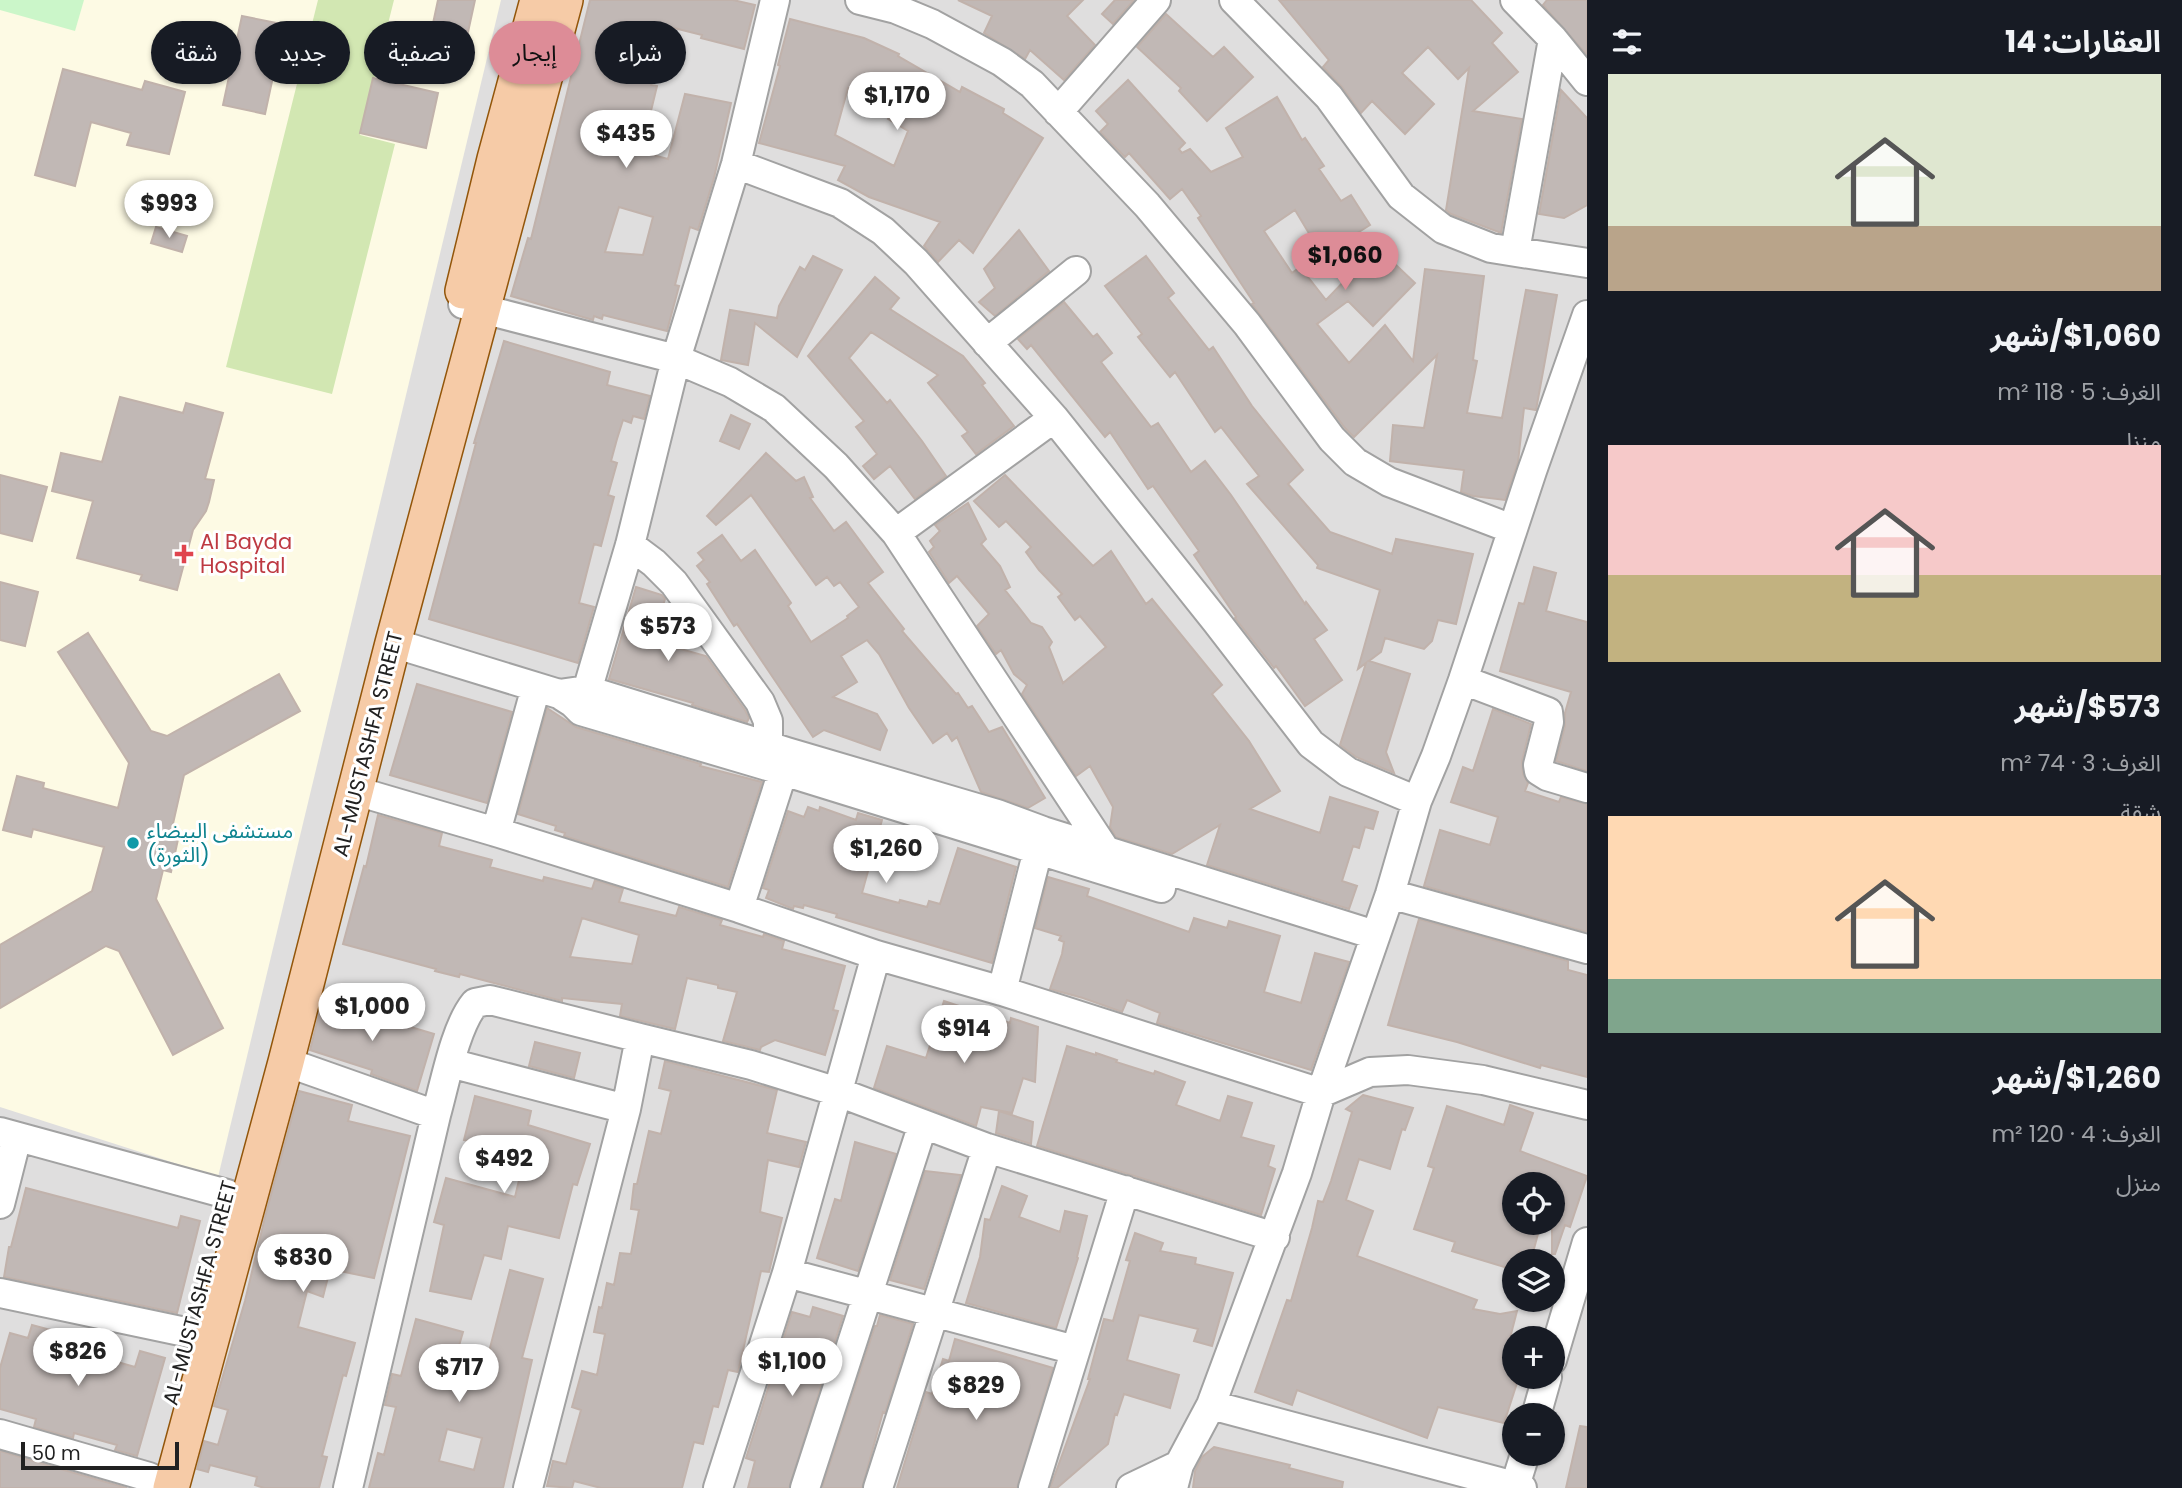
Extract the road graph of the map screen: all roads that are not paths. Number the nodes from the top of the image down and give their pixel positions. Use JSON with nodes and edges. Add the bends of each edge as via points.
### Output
{"nodes":[{"id":1,"x":538,"y":0,"type":"edge"},
{"id":2,"x":565,"y":0,"type":"edge"},
{"id":3,"x":775,"y":0,"type":"edge"},
{"id":4,"x":859,"y":0,"type":"edge"},
{"id":5,"x":1156,"y":0,"type":"edge"},
{"id":6,"x":1234,"y":0,"type":"edge"},
{"id":7,"x":1518,"y":1,"type":"edge"},
{"id":8,"x":1553,"y":39,"type":"junction"},
{"id":9,"x":1586,"y":76,"type":"edge"},
{"id":10,"x":1058,"y":112,"type":"junction"},
{"id":11,"x":736,"y":164,"type":"junction"},
{"id":12,"x":1515,"y":251,"type":"junction"},
{"id":13,"x":1587,"y":263,"type":"edge"},
{"id":14,"x":1076,"y":271,"type":"dead end"},
{"id":15,"x":471,"y":307,"type":"junction"},
{"id":16,"x":1587,"y":315,"type":"edge"},
{"id":17,"x":987,"y":343,"type":"junction"},
{"id":18,"x":676,"y":359,"type":"junction"},
{"id":19,"x":1054,"y":418,"type":"junction"},
{"id":20,"x":1513,"y":529,"type":"junction"},
{"id":21,"x":896,"y":533,"type":"junction"},
{"id":22,"x":631,"y":545,"type":"junction"},
{"id":23,"x":393,"y":643,"type":"junction"},
{"id":24,"x":1463,"y":680,"type":"junction"},
{"id":25,"x":547,"y":691,"type":"junction"},
{"id":26,"x":584,"y":700,"type":"junction"},
{"id":27,"x":768,"y":746,"type":"junction"},
{"id":28,"x":783,"y":771,"type":"junction"},
{"id":29,"x":1587,"y":788,"type":"edge"},
{"id":30,"x":356,"y":791,"type":"junction"},
{"id":31,"x":1417,"y":801,"type":"junction"},
{"id":32,"x":496,"y":832,"type":"junction"},
{"id":33,"x":1038,"y":850,"type":"junction"},
{"id":34,"x":1106,"y":851,"type":"junction"},
{"id":35,"x":1390,"y":894,"type":"junction"},
{"id":36,"x":739,"y":908,"type":"junction"},
{"id":37,"x":1373,"y":943,"type":"junction"},
{"id":38,"x":1587,"y":948,"type":"edge"},
{"id":39,"x":876,"y":955,"type":"junction"},
{"id":40,"x":1002,"y":990,"type":"junction"},
{"id":41,"x":640,"y":1038,"type":"junction"},
{"id":42,"x":286,"y":1062,"type":"junction"},
{"id":43,"x":450,"y":1063,"type":"junction"},
{"id":44,"x":838,"y":1092,"type":"junction"},
{"id":45,"x":1321,"y":1093,"type":"junction"},
{"id":46,"x":1587,"y":1105,"type":"edge"},
{"id":47,"x":626,"y":1109,"type":"junction"},
{"id":48,"x":436,"y":1115,"type":"junction"},
{"id":49,"x":923,"y":1124,"type":"junction"},
{"id":50,"x":8,"y":1134,"type":"edge"},
{"id":51,"x":987,"y":1148,"type":"junction"},
{"id":52,"x":1125,"y":1190,"type":"junction"},
{"id":53,"x":227,"y":1194,"type":"junction"},
{"id":54,"x":0,"y":1204,"type":"edge"},
{"id":55,"x":1275,"y":1237,"type":"junction"},
{"id":56,"x":1587,"y":1242,"type":"edge"},
{"id":57,"x":787,"y":1273,"type":"junction"},
{"id":58,"x":0,"y":1293,"type":"edge"},
{"id":59,"x":868,"y":1293,"type":"junction"},
{"id":60,"x":935,"y":1313,"type":"junction"},
{"id":61,"x":1562,"y":1326,"type":"edge"},
{"id":62,"x":190,"y":1333,"type":"junction"},
{"id":63,"x":1075,"y":1350,"type":"junction"},
{"id":64,"x":1211,"y":1405,"type":"junction"},
{"id":65,"x":0,"y":1434,"type":"edge"},
{"id":66,"x":1523,"y":1466,"type":"edge"},
{"id":67,"x":1176,"y":1477,"type":"edge"},
{"id":68,"x":158,"y":1485,"type":"edge"},
{"id":69,"x":1519,"y":1487,"type":"edge"},
{"id":70,"x":348,"y":1488,"type":"edge"},
{"id":71,"x":528,"y":1488,"type":"edge"},
{"id":72,"x":718,"y":1488,"type":"edge"},
{"id":73,"x":805,"y":1488,"type":"edge"},
{"id":74,"x":878,"y":1488,"type":"edge"},
{"id":75,"x":1033,"y":1488,"type":"edge"},
{"id":76,"x":1131,"y":1488,"type":"edge"}],
"edges":[{"from":1,"to":15,"type":"main road","name":"AL-MUSTASHFA STREET","via":[[495,159]]},
{"from":2,"to":15,"type":"main road","name":"AL-MUSTASHFA STREET"},
{"from":3,"to":11,"type":"street"},
{"from":4,"to":10,"type":"street","via":[[896,9],[979,49],[1032,84]]},
{"from":5,"to":10,"type":"street"},
{"from":6,"to":12,"type":"street","via":[[1329,97],[1401,196],[1443,229],[1491,248]]},
{"from":7,"to":8,"type":"street"},
{"from":8,"to":9,"type":"street"},
{"from":8,"to":12,"type":"street"},
{"from":10,"to":20,"type":"street","via":[[1155,215],[1247,324],[1332,439],[1356,461],[1389,482]]},
{"from":11,"to":17,"type":"street","via":[[840,204],[883,231]]},
{"from":11,"to":18,"type":"street"},
{"from":12,"to":13,"type":"street"},
{"from":14,"to":17,"type":"street"},
{"from":15,"to":18,"type":"street"},
{"from":15,"to":23,"type":"main road","name":"AL-MUSTASHFA STREET"},
{"from":15,"to":53,"type":"main road","name":"AL-MUSTASHFA STREET"},
{"from":16,"to":20,"type":"street"},
{"from":17,"to":19,"type":"street"},
{"from":18,"to":21,"type":"street","via":[[730,382],[774,408],[836,466]]},
{"from":18,"to":22,"type":"street"},
{"from":19,"to":21,"type":"street"},
{"from":19,"to":31,"type":"street","via":[[1311,744],[1348,772]]},
{"from":20,"to":24,"type":"street"},
{"from":21,"to":34,"type":"street"},
{"from":22,"to":26,"type":"street"},
{"from":22,"to":27,"type":"street","via":[[674,583],[760,702],[768,721]]},
{"from":23,"to":25,"type":"street"},
{"from":23,"to":30,"type":"main road","name":"AL-MUSTASHFA STREET"},
{"from":24,"to":29,"type":"street","via":[[1548,712],[1539,771]]},
{"from":24,"to":31,"type":"street"},
{"from":25,"to":26,"type":"street"},
{"from":25,"to":32,"type":"street"},
{"from":26,"to":27,"type":"street"},
{"from":26,"to":28,"type":"street"},
{"from":27,"to":34,"type":"street"},
{"from":28,"to":33,"type":"street"},
{"from":28,"to":36,"type":"street"},
{"from":30,"to":32,"type":"street"},
{"from":30,"to":42,"type":"main road","name":"AL-MUSTASHFA STREET"},
{"from":31,"to":35,"type":"street"},
{"from":32,"to":36,"type":"street"},
{"from":33,"to":37,"type":"street"},
{"from":33,"to":40,"type":"street"},
{"from":34,"to":37,"type":"street"},
{"from":35,"to":37,"type":"street"},
{"from":35,"to":38,"type":"street"},
{"from":36,"to":39,"type":"street"},
{"from":37,"to":45,"type":"street"},
{"from":39,"to":40,"type":"street"},
{"from":39,"to":44,"type":"street"},
{"from":40,"to":45,"type":"street"},
{"from":41,"to":43,"type":"street","via":[[490,1000],[475,1003],[468,1011]]},
{"from":41,"to":44,"type":"street"},
{"from":41,"to":47,"type":"street"},
{"from":42,"to":48,"type":"street"},
{"from":42,"to":68,"type":"main road","name":"AL-MUSTASHFA STREET"},
{"from":43,"to":47,"type":"street"},
{"from":43,"to":48,"type":"street"},
{"from":44,"to":49,"type":"street"},
{"from":44,"to":57,"type":"street"},
{"from":45,"to":46,"type":"street","via":[[1370,1072],[1408,1070],[1483,1080]]},
{"from":45,"to":55,"type":"street"},
{"from":47,"to":71,"type":"street"},
{"from":48,"to":70,"type":"street"},
{"from":49,"to":51,"type":"street"},
{"from":49,"to":59,"type":"street"},
{"from":50,"to":53,"type":"street"},
{"from":50,"to":54,"type":"street"},
{"from":51,"to":52,"type":"street"},
{"from":51,"to":60,"type":"street"},
{"from":52,"to":55,"type":"street"},
{"from":52,"to":63,"type":"street"},
{"from":53,"to":62,"type":"main road","name":"AL-MUSTASHFA STREET"},
{"from":55,"to":64,"type":"street"},
{"from":56,"to":61,"type":"street"},
{"from":57,"to":59,"type":"street"},
{"from":57,"to":72,"type":"street"},
{"from":58,"to":62,"type":"street"},
{"from":59,"to":60,"type":"street"},
{"from":59,"to":73,"type":"street"},
{"from":60,"to":63,"type":"street"},
{"from":60,"to":74,"type":"street"},
{"from":62,"to":68,"type":"main road","name":"AL-MUSTASHFA STREET"},
{"from":63,"to":75,"type":"street"},
{"from":64,"to":67,"type":"street"},
{"from":64,"to":69,"type":"street"},
{"from":65,"to":68,"type":"street"},
{"from":66,"to":69,"type":"street"},
{"from":67,"to":76,"type":"street"}]}
